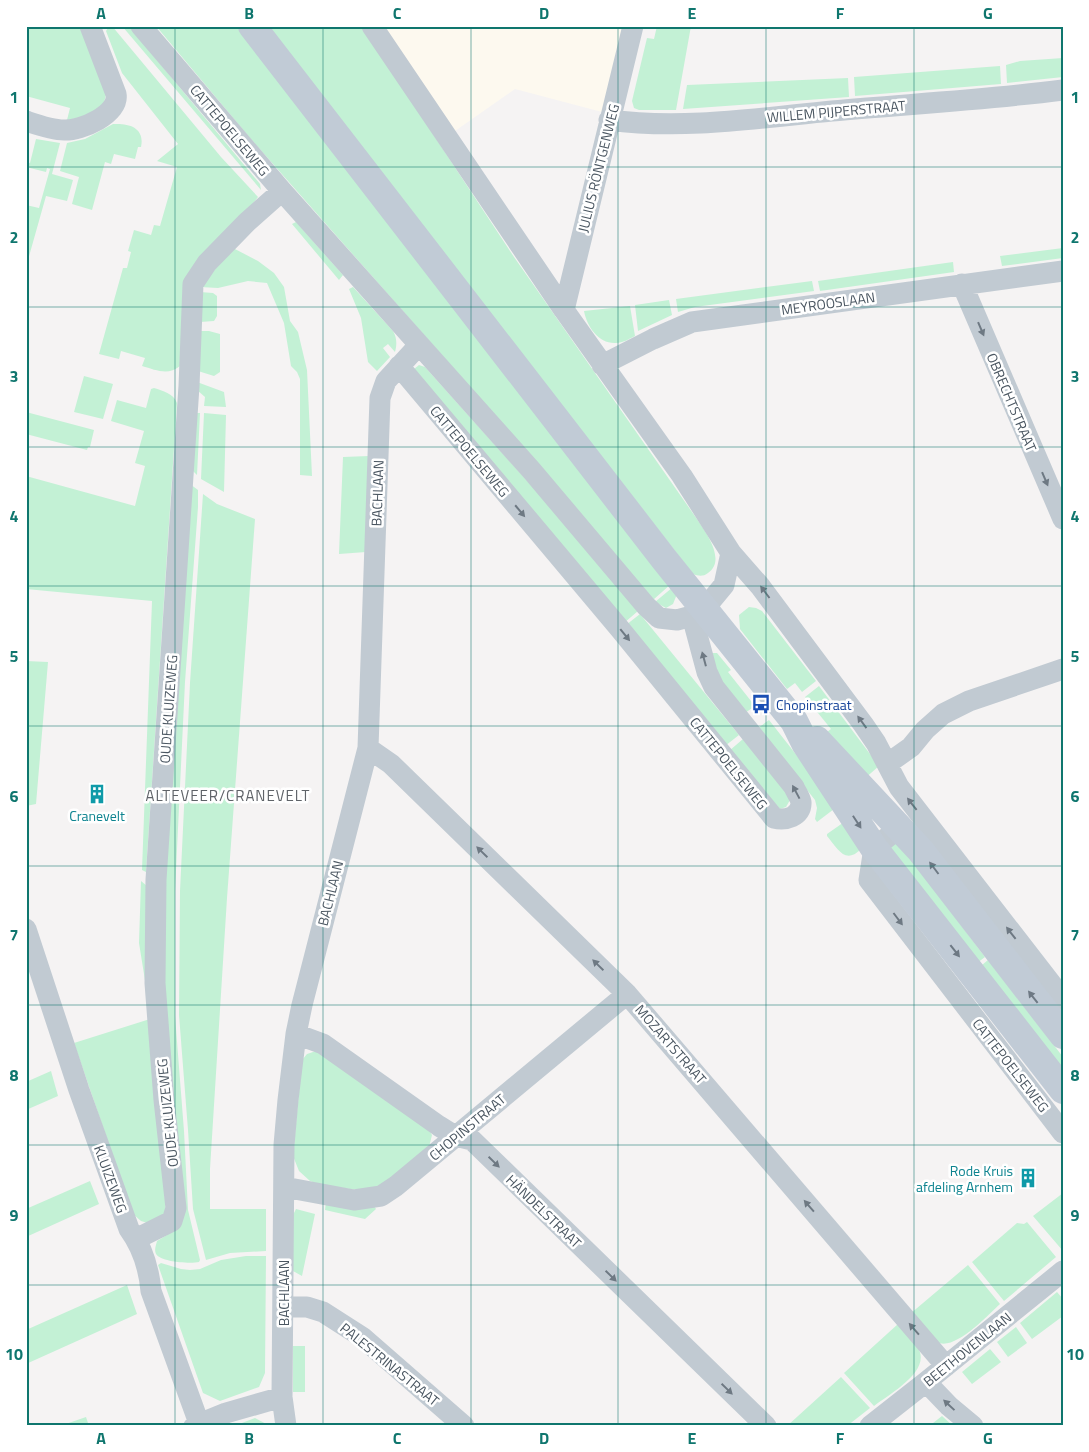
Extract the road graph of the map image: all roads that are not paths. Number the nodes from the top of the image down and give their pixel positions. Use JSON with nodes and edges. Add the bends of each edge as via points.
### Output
{"nodes":[{"id":1,"x":90,"y":26,"type":"edge"},
{"id":2,"x":141,"y":26,"type":"edge"},
{"id":3,"x":252,"y":26,"type":"edge"},
{"id":4,"x":372,"y":26,"type":"edge"},
{"id":5,"x":634,"y":26,"type":"edge"},
{"id":6,"x":1063,"y":90,"type":"edge"},
{"id":7,"x":610,"y":120,"type":"junction"},
{"id":8,"x":26,"y":121,"type":"edge"},
{"id":9,"x":282,"y":191,"type":"junction"},
{"id":10,"x":1063,"y":271,"type":"edge"},
{"id":11,"x":962,"y":284,"type":"junction"},
{"id":12,"x":564,"y":310,"type":"junction"},
{"id":13,"x":419,"y":344,"type":"junction"},
{"id":14,"x":602,"y":365,"type":"junction"},
{"id":15,"x":399,"y":366,"type":"junction"},
{"id":16,"x":1063,"y":519,"type":"edge"},
{"id":17,"x":730,"y":553,"type":"junction"},
{"id":18,"x":699,"y":612,"type":"junction"},
{"id":19,"x":1063,"y":669,"type":"edge"},
{"id":20,"x":794,"y":721,"type":"junction"},
{"id":21,"x":368,"y":748,"type":"junction"},
{"id":22,"x":887,"y":764,"type":"junction"},
{"id":23,"x":899,"y":828,"type":"junction"},
{"id":24,"x":874,"y":848,"type":"junction"},
{"id":25,"x":26,"y":929,"type":"edge"},
{"id":26,"x":627,"y":994,"type":"junction"},
{"id":27,"x":1063,"y":999,"type":"edge"},
{"id":28,"x":296,"y":1034,"type":"junction"},
{"id":29,"x":1063,"y":1035,"type":"edge"},
{"id":30,"x":1063,"y":1090,"type":"edge"},
{"id":31,"x":1063,"y":1133,"type":"edge"},
{"id":32,"x":455,"y":1136,"type":"junction"},
{"id":33,"x":284,"y":1187,"type":"junction"},
{"id":34,"x":136,"y":1239,"type":"junction"},
{"id":35,"x":1063,"y":1271,"type":"edge"},
{"id":36,"x":283,"y":1307,"type":"junction"},
{"id":37,"x":946,"y":1366,"type":"junction"},
{"id":38,"x":926,"y":1382,"type":"junction"},
{"id":39,"x":282,"y":1397,"type":"junction"},
{"id":40,"x":198,"y":1425,"type":"edge"},
{"id":41,"x":286,"y":1426,"type":"edge"},
{"id":42,"x":464,"y":1426,"type":"edge"},
{"id":43,"x":766,"y":1426,"type":"edge"},
{"id":44,"x":870,"y":1426,"type":"edge"},
{"id":45,"x":973,"y":1426,"type":"edge"}],
"edges":[{"from":1,"to":8,"type":"street","via":[[116,94],[114,108],[84,126],[70,130]]},
{"from":2,"to":9,"type":"street","name":"CATTEPOELSEWEG"},
{"from":3,"to":18,"type":"street","name":"CATTEPOELSEWEG","via":[[658,551]]},
{"from":4,"to":12,"type":"street"},
{"from":5,"to":7,"type":"street","name":"JULIUS RÖNTGENWEG"},
{"from":6,"to":7,"type":"street","name":"WILLEM PIJPERSTRAAT","via":[[739,120],[677,124]]},
{"from":7,"to":12,"type":"street","name":"JULIUS RÖNTGENWEG"},
{"from":9,"to":13,"type":"street","name":"CATTEPOELSEWEG"},
{"from":9,"to":34,"type":"street","name":"OUDE KLUIZEWEG","via":[[207,263],[196,278],[192,292],[155,930],[155,983],[176,1208],[172,1221]]},
{"from":10,"to":11,"type":"street","name":"MEYROOSLAAN"},
{"from":11,"to":14,"type":"street","name":"MEYROOSLAAN","via":[[692,322]]},
{"from":11,"to":16,"type":"street","name":"OBRECHTSTRAAT","one_way":true},
{"from":12,"to":14,"type":"street"},
{"from":13,"to":15,"type":"street"},
{"from":13,"to":18,"type":"street","name":"CATTEPOELSEWEG","via":[[646,606],[659,618],[676,620]]},
{"from":14,"to":17,"type":"street","via":[[682,476]]},
{"from":15,"to":18,"type":"street","name":"CATTEPOELSEWEG","one_way":true,"via":[[774,818],[792,817],[800,806],[794,787],[714,686],[707,672]]},
{"from":15,"to":21,"type":"street","name":"BACHLAAN","via":[[386,381],[380,398]]},
{"from":17,"to":18,"type":"street","via":[[724,585]]},
{"from":22,"to":17,"type":"street","one_way":true,"via":[[863,724],[760,586]]},
{"from":18,"to":20,"type":"street","name":"CATTEPOELSEWEG"},
{"from":19,"to":22,"type":"street","via":[[969,701],[943,714],[911,747]]},
{"from":20,"to":23,"type":"street","name":"CATTEPOELSEWEG","via":[[836,759]]},
{"from":20,"to":24,"type":"street","name":"CATTEPOELSEWEG","one_way":true},
{"from":26,"to":21,"type":"street","name":"MOZARTSTRAAT","one_way":true,"via":[[391,764]]},
{"from":21,"to":28,"type":"street","name":"BACHLAAN"},
{"from":27,"to":22,"type":"street","one_way":true,"via":[[898,787]]},
{"from":23,"to":24,"type":"street"},
{"from":29,"to":23,"type":"street","name":"CATTEPOELSEWEG","one_way":true,"via":[[920,850]]},
{"from":24,"to":30,"type":"street","name":"CATTEPOELSEWEG","one_way":true},
{"from":24,"to":31,"type":"street","name":"CATTEPOELSEWEG","one_way":true,"via":[[869,880]]},
{"from":25,"to":34,"type":"street","name":"KLUIZEWEG","via":[[79,1090],[129,1229]]},
{"from":26,"to":32,"type":"street","name":"CHOPINSTRAAT"},
{"from":37,"to":26,"type":"street","name":"MOZARTSTRAAT","one_way":true},
{"from":28,"to":32,"type":"street","name":"HÄNDELSTRAAT","via":[[322,1044]]},
{"from":28,"to":33,"type":"street","name":"BACHLAAN","via":[[286,1118]]},
{"from":32,"to":33,"type":"street","name":"CHOPINSTRAAT","via":[[381,1196],[354,1200]]},
{"from":32,"to":43,"type":"street","name":"HÄNDELSTRAAT","one_way":true,"via":[[472,1140]]},
{"from":33,"to":36,"type":"street","name":"BACHLAAN"},
{"from":34,"to":40,"type":"street","name":"KLUIZEWEG"},
{"from":35,"to":37,"type":"street","name":"BEETHOVENLAAN"},
{"from":36,"to":39,"type":"street","name":"BACHLAAN"},
{"from":36,"to":42,"type":"street","name":"PALESTRINASTRAAT","via":[[307,1307],[323,1312],[362,1337]]},
{"from":37,"to":38,"type":"street","name":"BEETHOVENLAAN"},
{"from":38,"to":44,"type":"street","name":"BEETHOVENLAAN"},
{"from":45,"to":38,"type":"street","one_way":true},
{"from":39,"to":40,"type":"street","via":[[226,1413]]},
{"from":39,"to":41,"type":"street","name":"BACHLAAN"}]}
